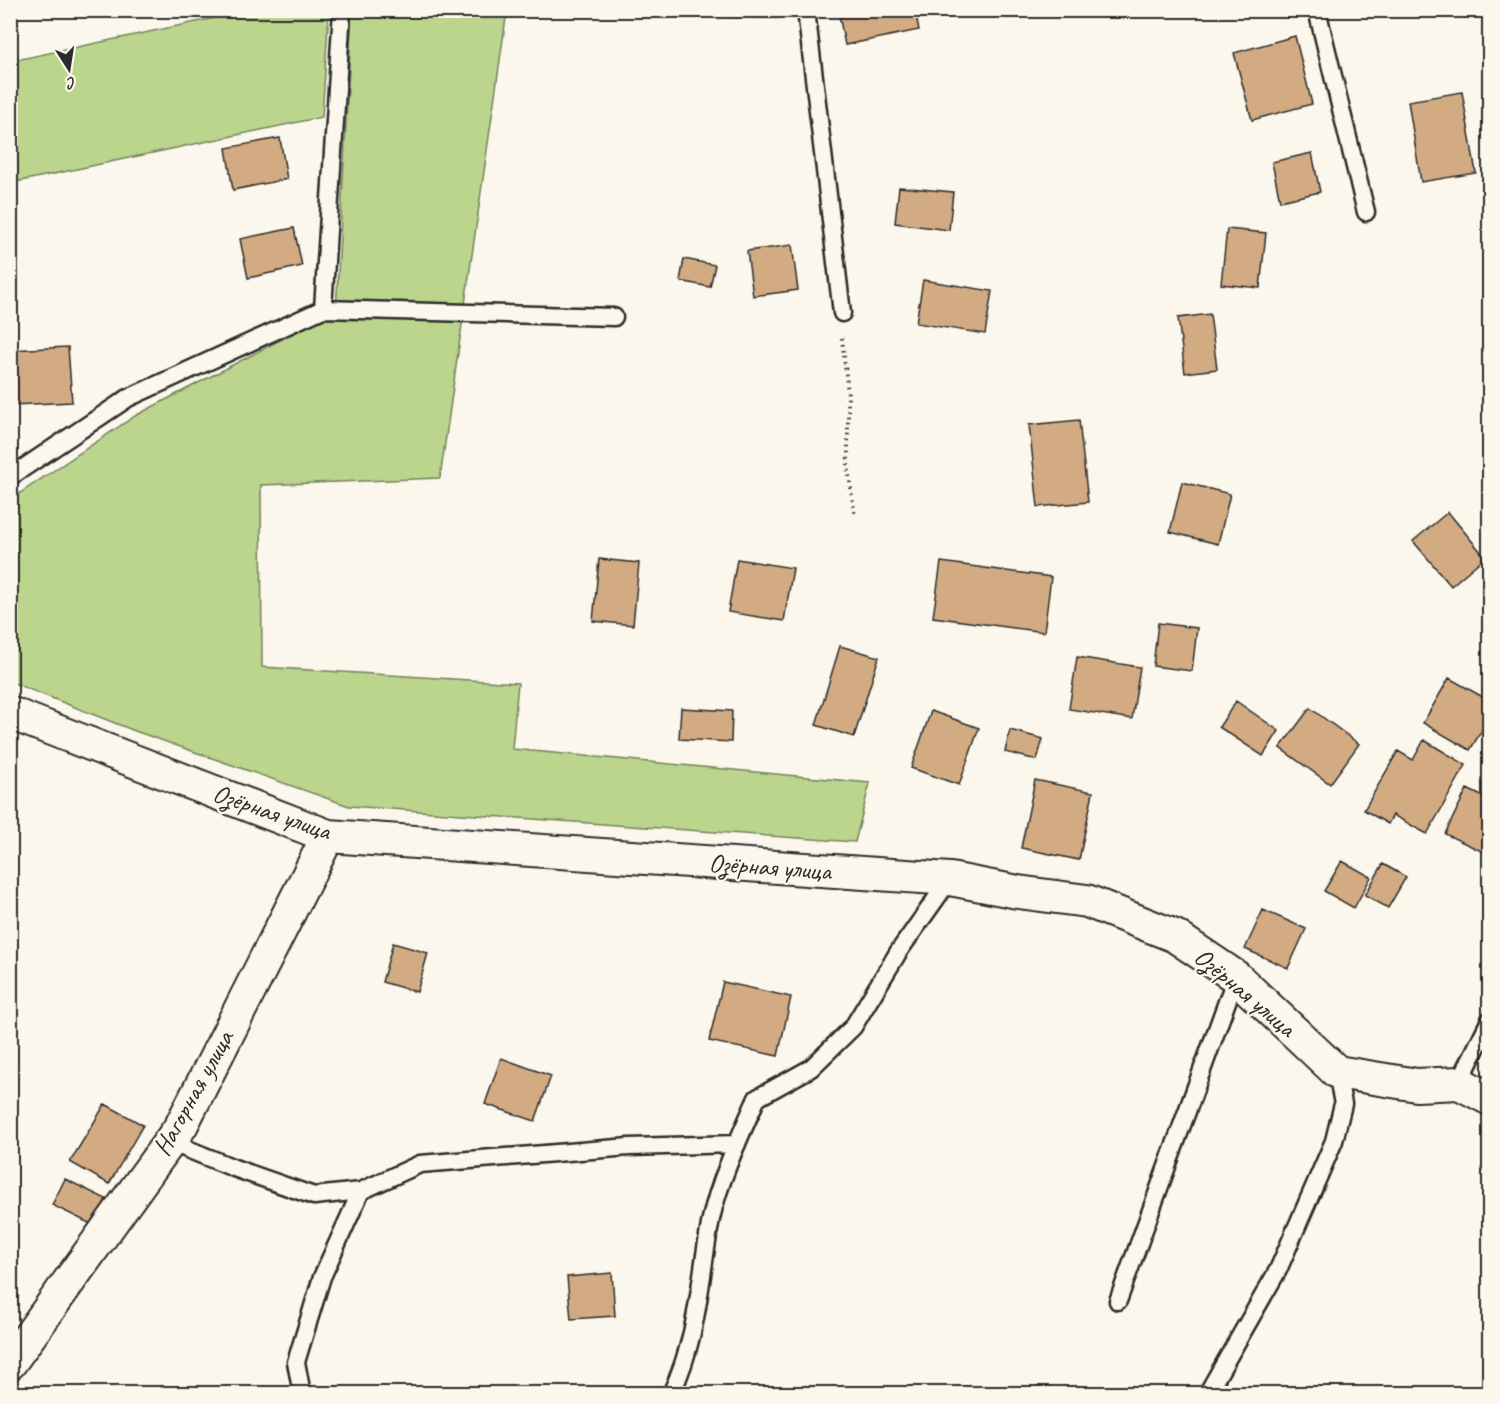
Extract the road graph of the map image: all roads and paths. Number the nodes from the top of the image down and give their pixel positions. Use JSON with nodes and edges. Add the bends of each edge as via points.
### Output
{"nodes":[{"id":1,"x":342,"y":10,"type":"edge"},
{"id":2,"x":806,"y":10,"type":"edge"},
{"id":3,"x":1317,"y":10,"type":"edge"},
{"id":4,"x":1366,"y":212,"type":"dead end"},
{"id":5,"x":323,"y":309,"type":"junction"},
{"id":6,"x":842,"y":313,"type":"joint"},
{"id":7,"x":614,"y":317,"type":"dead end"},
{"id":8,"x":10,"y":477,"type":"edge"},
{"id":9,"x":855,"y":517,"type":"dead end"},
{"id":10,"x":10,"y":713,"type":"edge"},
{"id":11,"x":328,"y":836,"type":"junction"},
{"id":12,"x":950,"y":879,"type":"junction"},
{"id":13,"x":1236,"y":977,"type":"junction"},
{"id":14,"x":1490,"y":1020,"type":"edge"},
{"id":15,"x":1337,"y":1072,"type":"junction"},
{"id":16,"x":1459,"y":1083,"type":"junction"},
{"id":17,"x":1490,"y":1099,"type":"edge"},
{"id":18,"x":170,"y":1142,"type":"junction"},
{"id":19,"x":737,"y":1144,"type":"junction"},
{"id":20,"x":361,"y":1191,"type":"junction"},
{"id":21,"x":1118,"y":1301,"type":"dead end"},
{"id":22,"x":10,"y":1363,"type":"edge"},
{"id":23,"x":302,"y":1394,"type":"edge"},
{"id":24,"x":671,"y":1394,"type":"edge"},
{"id":25,"x":1207,"y":1394,"type":"edge"}],
"edges":[{"from":1,"to":5,"type":"lane"},
{"from":2,"to":6,"type":"lane"},
{"from":3,"to":4,"type":"lane"},
{"from":5,"to":7,"type":"lane"},
{"from":5,"to":8,"type":"lane","via":[[128,398]]},
{"from":6,"to":9,"type":"path","via":[[849,394],[848,468]]},
{"from":10,"to":11,"type":"street","name":"Озёрная улица"},
{"from":11,"to":12,"type":"street","name":"Озёрная улица"},
{"from":11,"to":18,"type":"street","name":"Нагорная улица"},
{"from":12,"to":13,"type":"street","name":"Озёрная улица","via":[[1087,901],[1175,936]]},
{"from":12,"to":19,"type":"lane","via":[[899,951],[853,1027],[811,1068],[757,1098]]},
{"from":13,"to":15,"type":"street","name":"Озёрная улица"},
{"from":13,"to":21,"type":"lane"},
{"from":14,"to":16,"type":"lane"},
{"from":15,"to":16,"type":"street","via":[[1417,1085]]},
{"from":15,"to":25,"type":"lane","via":[[1343,1104],[1334,1141],[1278,1270]]},
{"from":16,"to":17,"type":"street"},
{"from":18,"to":20,"type":"lane","via":[[314,1196]]},
{"from":18,"to":22,"type":"street","name":"Нагорная улица"},
{"from":19,"to":20,"type":"lane","via":[[629,1147],[420,1164]]},
{"from":19,"to":24,"type":"lane","via":[[711,1217],[699,1309],[686,1364]]},
{"from":20,"to":23,"type":"lane","via":[[322,1277],[296,1362]]}]}
